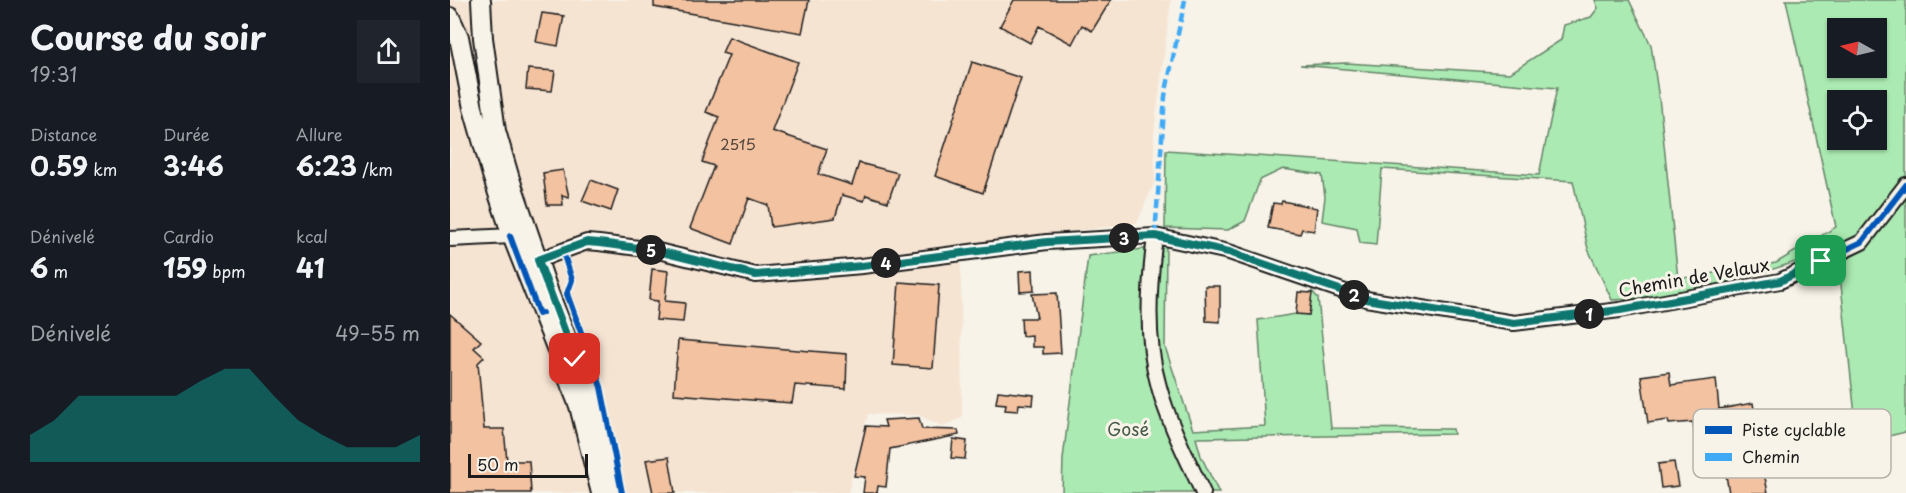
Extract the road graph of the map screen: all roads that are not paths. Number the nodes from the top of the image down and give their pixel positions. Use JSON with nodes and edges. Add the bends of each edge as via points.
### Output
{"nodes":[{"id":1,"x":481,"y":0,"type":"edge"},
{"id":2,"x":450,"y":17,"type":"edge"},
{"id":3,"x":1906,"y":185,"type":"edge"},
{"id":4,"x":512,"y":236,"type":"junction"},
{"id":5,"x":1155,"y":236,"type":"junction"},
{"id":6,"x":450,"y":239,"type":"edge"},
{"id":7,"x":538,"y":260,"type":"junction"},
{"id":8,"x":602,"y":493,"type":"edge"},
{"id":9,"x":614,"y":493,"type":"edge"},
{"id":10,"x":1203,"y":493,"type":"edge"}],
"edges":[{"from":1,"to":7,"type":"main road","via":[[496,131]]},
{"from":2,"to":4,"type":"main road"},
{"from":3,"to":5,"type":"street","name":"Chemin de Velaux","via":[[1862,242],[1780,281],[1620,310],[1514,323],[1366,299],[1229,252]]},
{"from":4,"to":6,"type":"street"},
{"from":4,"to":8,"type":"main road","via":[[579,406]]},
{"from":5,"to":7,"type":"street","name":"Chemin de Velaux","via":[[1047,242],[862,266],[756,275],[654,250],[587,242]]},
{"from":5,"to":10,"type":"street","via":[[1149,283],[1158,386],[1173,430]]},
{"from":7,"to":9,"type":"main road","via":[[592,401]]}]}
